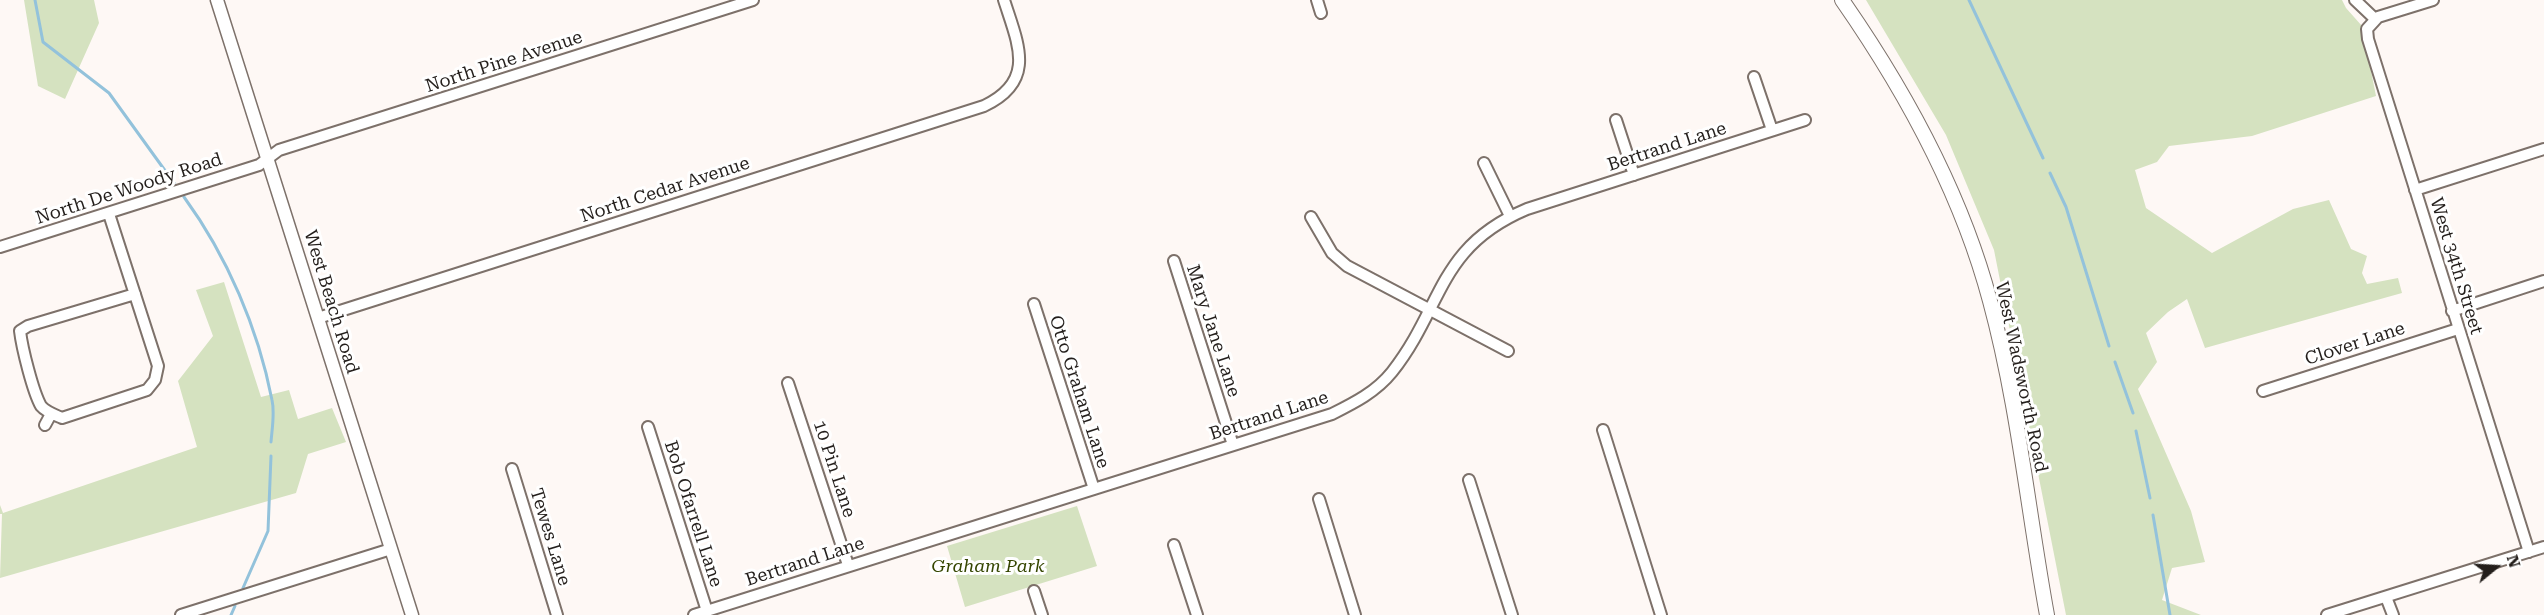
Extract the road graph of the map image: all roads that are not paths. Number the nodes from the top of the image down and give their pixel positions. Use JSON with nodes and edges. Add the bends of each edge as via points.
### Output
{"nodes":[{"id":1,"x":217,"y":0,"type":"edge"},
{"id":2,"x":753,"y":0,"type":"edge"},
{"id":3,"x":1004,"y":0,"type":"edge"},
{"id":4,"x":1317,"y":0,"type":"edge"},
{"id":5,"x":1842,"y":0,"type":"edge"},
{"id":6,"x":2355,"y":0,"type":"edge"},
{"id":7,"x":2433,"y":0,"type":"edge"},
{"id":8,"x":1321,"y":13,"type":"dead end"},
{"id":9,"x":2376,"y":19,"type":"junction"},
{"id":10,"x":1754,"y":77,"type":"dead end"},
{"id":11,"x":1616,"y":120,"type":"dead end"},
{"id":12,"x":1805,"y":120,"type":"dead end"},
{"id":13,"x":1772,"y":130,"type":"junction"},
{"id":14,"x":2544,"y":149,"type":"edge"},
{"id":15,"x":267,"y":159,"type":"junction"},
{"id":16,"x":1484,"y":163,"type":"dead end"},
{"id":17,"x":1634,"y":175,"type":"junction"},
{"id":18,"x":2415,"y":190,"type":"junction"},
{"id":19,"x":109,"y":214,"type":"junction"},
{"id":20,"x":1510,"y":216,"type":"junction"},
{"id":21,"x":1311,"y":217,"type":"dead end"},
{"id":22,"x":0,"y":247,"type":"edge"},
{"id":23,"x":1174,"y":261,"type":"dead end"},
{"id":24,"x":2544,"y":280,"type":"edge"},
{"id":25,"x":135,"y":294,"type":"junction"},
{"id":26,"x":1034,"y":304,"type":"dead end"},
{"id":27,"x":1428,"y":310,"type":"junction"},
{"id":28,"x":2452,"y":311,"type":"junction"},
{"id":29,"x":318,"y":318,"type":"junction"},
{"id":30,"x":2458,"y":329,"type":"junction"},
{"id":31,"x":1508,"y":351,"type":"dead end"},
{"id":32,"x":788,"y":382,"type":"dead end"},
{"id":33,"x":2263,"y":391,"type":"dead end"},
{"id":34,"x":51,"y":414,"type":"junction"},
{"id":35,"x":45,"y":425,"type":"dead end"},
{"id":36,"x":648,"y":427,"type":"dead end"},
{"id":37,"x":1603,"y":430,"type":"dead end"},
{"id":38,"x":1233,"y":446,"type":"junction"},
{"id":39,"x":512,"y":469,"type":"dead end"},
{"id":40,"x":1469,"y":480,"type":"dead end"},
{"id":41,"x":1094,"y":489,"type":"junction"},
{"id":42,"x":1319,"y":500,"type":"dead end"},
{"id":43,"x":1174,"y":545,"type":"dead end"},
{"id":44,"x":2544,"y":547,"type":"edge"},
{"id":45,"x":391,"y":549,"type":"junction"},
{"id":46,"x":2529,"y":552,"type":"junction"},
{"id":47,"x":848,"y":565,"type":"junction"},
{"id":48,"x":1034,"y":591,"type":"dead end"},
{"id":49,"x":2386,"y":597,"type":"junction"},
{"id":50,"x":707,"y":611,"type":"junction"},
{"id":51,"x":181,"y":615,"type":"edge"},
{"id":52,"x":412,"y":615,"type":"edge"},
{"id":53,"x":556,"y":615,"type":"edge"},
{"id":54,"x":694,"y":615,"type":"edge"},
{"id":55,"x":1041,"y":615,"type":"edge"},
{"id":56,"x":1197,"y":615,"type":"edge"},
{"id":57,"x":1355,"y":615,"type":"edge"},
{"id":58,"x":1512,"y":615,"type":"edge"},
{"id":59,"x":1661,"y":615,"type":"edge"},
{"id":60,"x":2047,"y":615,"type":"edge"},
{"id":61,"x":2327,"y":615,"type":"edge"},
{"id":62,"x":2393,"y":615,"type":"edge"}],
"edges":[{"from":1,"to":15,"type":"street","name":"West Beach Road"},
{"from":2,"to":15,"type":"street","name":"North Pine Avenue","via":[[279,150]]},
{"from":3,"to":29,"type":"street","name":"North Cedar Avenue","via":[[1021,59],[1014,81],[1003,97],[984,106]]},
{"from":4,"to":8,"type":"street"},
{"from":5,"to":60,"type":"main road","name":"West Wadsworth Road","via":[[1881,57],[1925,134],[1960,211],[1990,300],[2009,386]]},
{"from":6,"to":9,"type":"street"},
{"from":7,"to":9,"type":"street"},
{"from":9,"to":18,"type":"street","name":"West 34th Street","via":[[2367,29],[2368,39]]},
{"from":10,"to":13,"type":"street"},
{"from":11,"to":17,"type":"street"},
{"from":12,"to":13,"type":"street","name":"Bertrand Lane"},
{"from":13,"to":17,"type":"street","name":"Bertrand Lane"},
{"from":14,"to":18,"type":"street"},
{"from":15,"to":19,"type":"street","name":"North De Woody Road","via":[[259,165]]},
{"from":15,"to":29,"type":"street","name":"West Beach Road"},
{"from":16,"to":20,"type":"street"},
{"from":17,"to":20,"type":"street","name":"Bertrand Lane"},
{"from":18,"to":28,"type":"street","name":"West 34th Street"},
{"from":19,"to":22,"type":"street","name":"North De Woody Road"},
{"from":19,"to":25,"type":"street"},
{"from":20,"to":27,"type":"street","name":"Bertrand Lane","via":[[1476,238],[1443,280]]},
{"from":21,"to":27,"type":"street","via":[[1332,253],[1347,266]]},
{"from":23,"to":38,"type":"street","name":"Mary Jane Lane"},
{"from":24,"to":28,"type":"street"},
{"from":25,"to":34,"type":"street","via":[[158,366],[155,380],[147,390],[62,418]]},
{"from":25,"to":34,"type":"street","via":[[17,329],[42,406]]},
{"from":26,"to":41,"type":"street","name":"Otto Graham Lane"},
{"from":27,"to":31,"type":"street"},
{"from":27,"to":38,"type":"street","name":"Bertrand Lane","via":[[1392,372],[1360,399],[1332,414]]},
{"from":28,"to":30,"type":"street","name":"West 34th Street"},
{"from":29,"to":45,"type":"street","name":"West Beach Road"},
{"from":30,"to":33,"type":"street","name":"Clover Lane"},
{"from":30,"to":46,"type":"street","name":"West 34th Street"},
{"from":32,"to":47,"type":"street","name":"10 Pin Lane"},
{"from":34,"to":35,"type":"street"},
{"from":36,"to":50,"type":"street","name":"Bob Ofarrell Lane"},
{"from":37,"to":59,"type":"street"},
{"from":38,"to":41,"type":"street","name":"Bertrand Lane"},
{"from":39,"to":53,"type":"street","name":"Tewes Lane"},
{"from":40,"to":58,"type":"street"},
{"from":41,"to":47,"type":"street","name":"Bertrand Lane"},
{"from":42,"to":57,"type":"street"},
{"from":43,"to":56,"type":"street"},
{"from":44,"to":46,"type":"street"},
{"from":45,"to":51,"type":"street"},
{"from":45,"to":52,"type":"street","name":"West Beach Road"},
{"from":46,"to":49,"type":"street"},
{"from":47,"to":50,"type":"street","name":"Bertrand Lane"},
{"from":48,"to":55,"type":"street"},
{"from":49,"to":61,"type":"street"},
{"from":49,"to":62,"type":"street"},
{"from":50,"to":54,"type":"street","name":"Bertrand Lane"}]}
